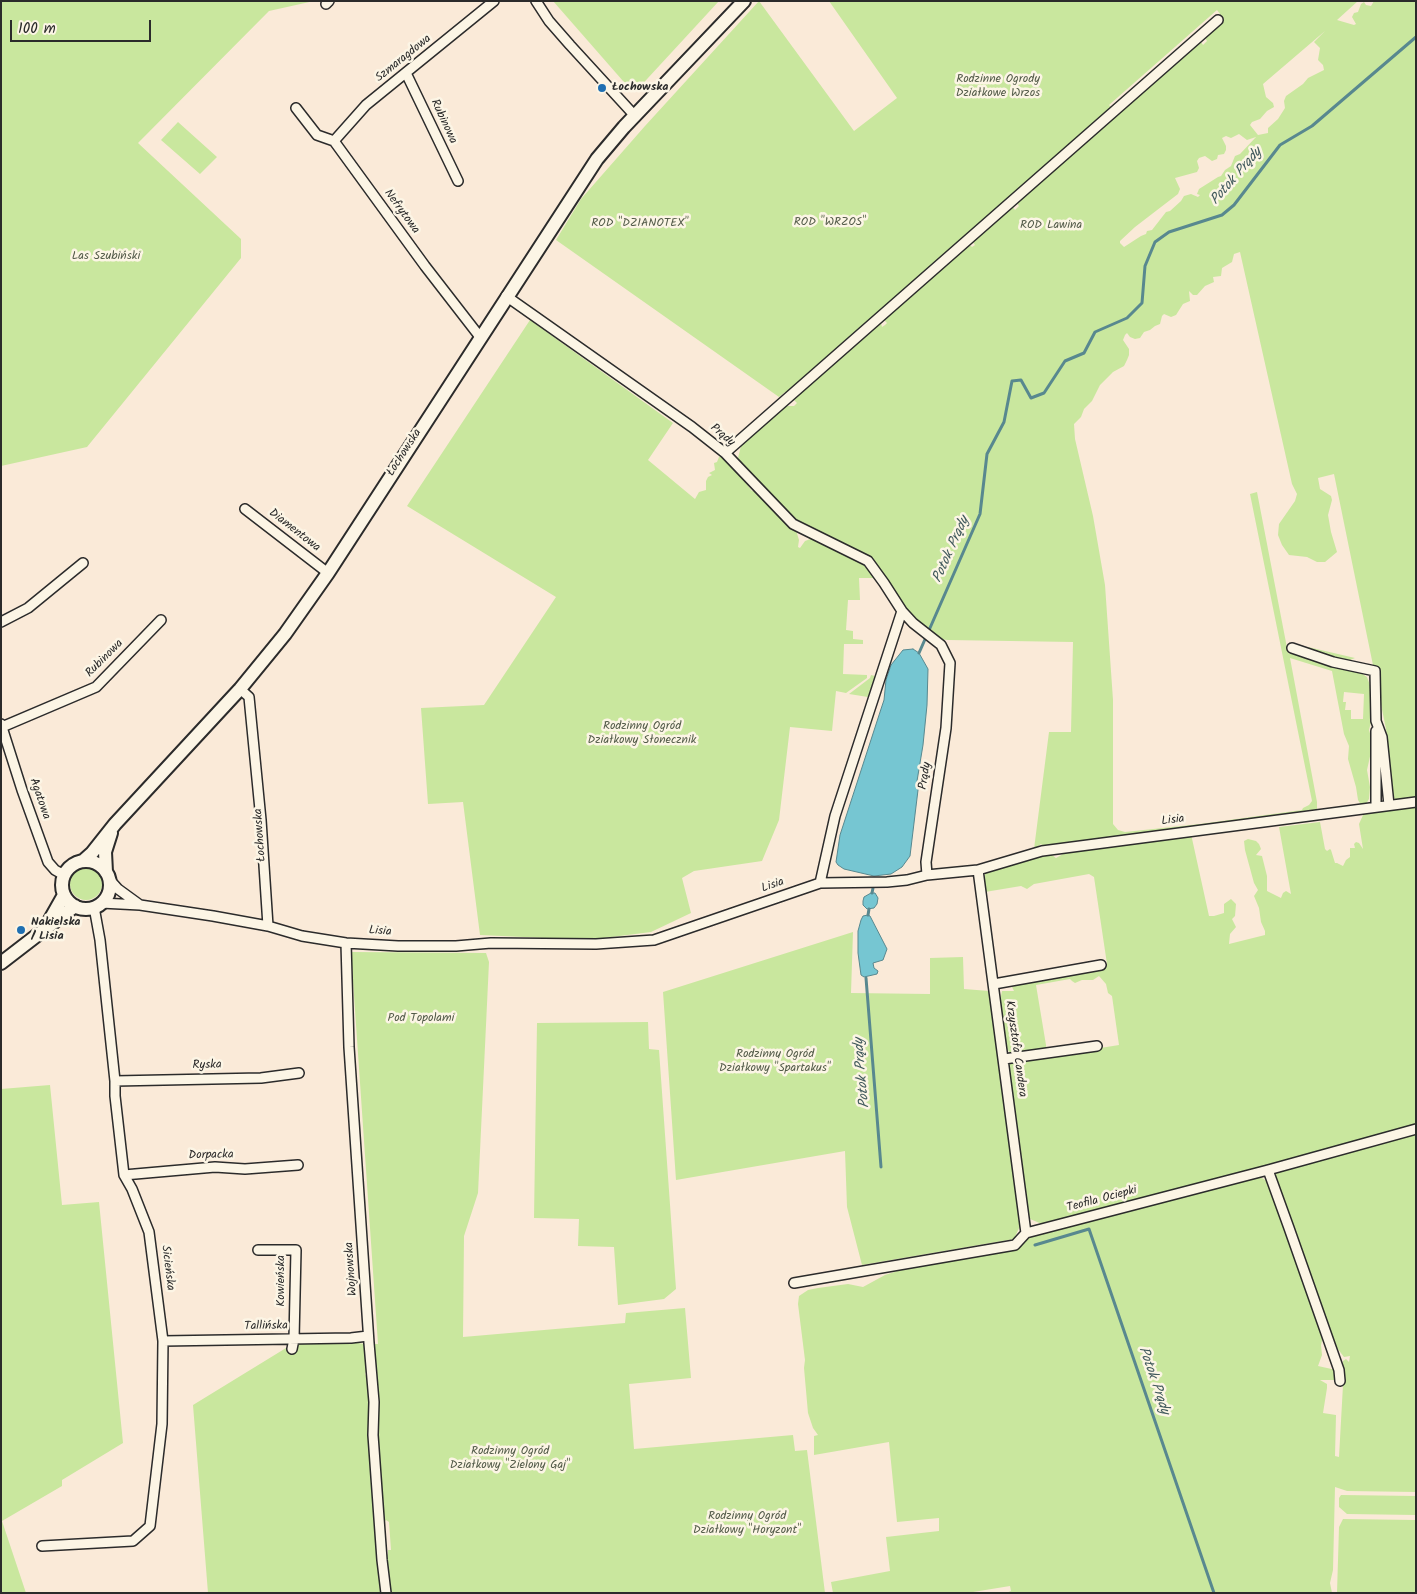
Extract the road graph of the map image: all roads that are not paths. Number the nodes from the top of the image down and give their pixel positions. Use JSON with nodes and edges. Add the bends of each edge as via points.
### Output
{"nodes":[{"id":1,"x":494,"y":1,"type":"edge"},
{"id":2,"x":536,"y":1,"type":"edge"},
{"id":3,"x":744,"y":1,"type":"edge"},
{"id":4,"x":1218,"y":20,"type":"dead end"},
{"id":5,"x":406,"y":73,"type":"junction"},
{"id":6,"x":296,"y":108,"type":"dead end"},
{"id":7,"x":634,"y":116,"type":"junction"},
{"id":8,"x":334,"y":141,"type":"junction"},
{"id":9,"x":458,"y":181,"type":"dead end"},
{"id":10,"x":506,"y":296,"type":"junction"},
{"id":11,"x":480,"y":337,"type":"junction"},
{"id":12,"x":725,"y":453,"type":"junction"},
{"id":13,"x":245,"y":509,"type":"dead end"},
{"id":14,"x":83,"y":563,"type":"dead end"},
{"id":15,"x":328,"y":573,"type":"junction"},
{"id":16,"x":902,"y":611,"type":"junction"},
{"id":17,"x":161,"y":620,"type":"dead end"},
{"id":18,"x":1,"y":622,"type":"edge"},
{"id":19,"x":1292,"y":648,"type":"dead end"},
{"id":20,"x":240,"y":688,"type":"junction"},
{"id":21,"x":1376,"y":721,"type":"junction"},
{"id":22,"x":2,"y":726,"type":"edge"},
{"id":23,"x":1416,"y":802,"type":"edge"},
{"id":24,"x":1389,"y":805,"type":"junction"},
{"id":25,"x":1376,"y":807,"type":"junction"},
{"id":26,"x":115,"y":824,"type":"junction"},
{"id":27,"x":83,"y":861,"type":"junction"},
{"id":28,"x":978,"y":870,"type":"junction"},
{"id":29,"x":64,"y":875,"type":"junction"},
{"id":30,"x":927,"y":875,"type":"junction"},
{"id":31,"x":108,"y":876,"type":"junction"},
{"id":32,"x":820,"y":883,"type":"junction"},
{"id":33,"x":64,"y":895,"type":"junction"},
{"id":34,"x":98,"y":905,"type":"junction"},
{"id":35,"x":140,"y":905,"type":"junction"},
{"id":36,"x":75,"y":906,"type":"junction"},
{"id":37,"x":268,"y":926,"type":"junction"},
{"id":38,"x":44,"y":931,"type":"junction"},
{"id":39,"x":346,"y":943,"type":"junction"},
{"id":40,"x":1,"y":963,"type":"edge"},
{"id":41,"x":1101,"y":965,"type":"dead end"},
{"id":42,"x":994,"y":984,"type":"junction"},
{"id":43,"x":1097,"y":1046,"type":"dead end"},
{"id":44,"x":1004,"y":1059,"type":"junction"},
{"id":45,"x":299,"y":1073,"type":"dead end"},
{"id":46,"x":115,"y":1080,"type":"junction"},
{"id":47,"x":1416,"y":1129,"type":"edge"},
{"id":48,"x":298,"y":1165,"type":"dead end"},
{"id":49,"x":1268,"y":1170,"type":"junction"},
{"id":50,"x":124,"y":1175,"type":"junction"},
{"id":51,"x":1026,"y":1233,"type":"junction"},
{"id":52,"x":258,"y":1250,"type":"dead end"},
{"id":53,"x":794,"y":1283,"type":"dead end"},
{"id":54,"x":368,"y":1336,"type":"junction"},
{"id":55,"x":294,"y":1340,"type":"junction"},
{"id":56,"x":163,"y":1342,"type":"junction"},
{"id":57,"x":292,"y":1349,"type":"dead end"},
{"id":58,"x":1340,"y":1381,"type":"dead end"},
{"id":59,"x":42,"y":1546,"type":"dead end"},
{"id":60,"x":386,"y":1593,"type":"edge"}],
"edges":[{"from":1,"to":5,"type":"street","name":"Szmaragdowa"},
{"from":2,"to":7,"type":"street","via":[[570,45]]},
{"from":3,"to":7,"type":"main road","name":"Łochowska"},
{"from":4,"to":12,"type":"street"},
{"from":5,"to":8,"type":"street","name":"Szmaragdowa","via":[[366,106]]},
{"from":5,"to":9,"type":"street","name":"Rubinowa"},
{"from":6,"to":8,"type":"street","name":"Nefrytowa","via":[[318,135]]},
{"from":7,"to":10,"type":"main road","name":"Łochowska","via":[[592,166]]},
{"from":8,"to":11,"type":"street","name":"Nefrytowa"},
{"from":10,"to":11,"type":"main road","name":"Łochowska"},
{"from":10,"to":12,"type":"street","name":"Prądy"},
{"from":11,"to":15,"type":"main road","name":"Łochowska"},
{"from":12,"to":16,"type":"street","name":"Prądy","via":[[793,524],[868,561]]},
{"from":13,"to":15,"type":"street","name":"Diamentowa"},
{"from":14,"to":18,"type":"street","via":[[28,608]]},
{"from":15,"to":20,"type":"main road","name":"Łochowska","via":[[285,634]]},
{"from":16,"to":30,"type":"street","name":"Prądy","via":[[942,645],[950,663],[946,728],[926,862]]},
{"from":16,"to":32,"type":"street","via":[[835,816]]},
{"from":17,"to":22,"type":"street","name":"Rubinowa","via":[[96,688]]},
{"from":19,"to":21,"type":"street","via":[[1333,662],[1375,671]]},
{"from":20,"to":26,"type":"main road","name":"Łochowska"},
{"from":20,"to":37,"type":"street","name":"Łochowska","via":[[249,697]]},
{"from":21,"to":24,"type":"street","via":[[1382,737]]},
{"from":21,"to":25,"type":"street"},
{"from":22,"to":29,"type":"street","name":"Agatowa","via":[[48,862]]},
{"from":23,"to":24,"type":"street","name":"Lisia"},
{"from":24,"to":25,"type":"street","name":"Lisia"},
{"from":25,"to":28,"type":"street","name":"Lisia","via":[[1042,851]]},
{"from":26,"to":27,"type":"main road","name":"Łochowska"},
{"from":26,"to":31,"type":"main road","name":"Łochowska","via":[[105,852]]},
{"from":27,"to":29,"type":"main road","via":[[71,866]]},
{"from":27,"to":31,"type":"main road","via":[[96,864]]},
{"from":28,"to":30,"type":"street","name":"Lisia"},
{"from":28,"to":42,"type":"street","name":"Krzysztofa Candera"},
{"from":29,"to":33,"type":"main road"},
{"from":30,"to":32,"type":"street","name":"Lisia","via":[[887,882]]},
{"from":31,"to":34,"type":"main road","via":[[109,892]]},
{"from":31,"to":35,"type":"street","name":"Lisia","via":[[118,889]]},
{"from":32,"to":39,"type":"street","name":"Lisia","via":[[654,940],[456,946]]},
{"from":33,"to":36,"type":"main road"},
{"from":33,"to":38,"type":"main road"},
{"from":34,"to":35,"type":"street","name":"Lisia"},
{"from":34,"to":36,"type":"main road","via":[[84,909]]},
{"from":34,"to":46,"type":"street","name":"Sicieńska"},
{"from":35,"to":37,"type":"street","name":"Lisia"},
{"from":36,"to":38,"type":"main road"},
{"from":37,"to":39,"type":"street","name":"Lisia","via":[[302,936]]},
{"from":38,"to":40,"type":"main road"},
{"from":39,"to":54,"type":"street","name":"Wojnowska"},
{"from":41,"to":42,"type":"street"},
{"from":42,"to":44,"type":"street","name":"Krzysztofa Candera"},
{"from":43,"to":44,"type":"street"},
{"from":44,"to":51,"type":"street","name":"Krzysztofa Candera"},
{"from":45,"to":46,"type":"street","name":"Ryska","via":[[261,1078]]},
{"from":46,"to":50,"type":"street","name":"Sicieńska"},
{"from":47,"to":49,"type":"street","name":"Teofila Ociepki"},
{"from":48,"to":50,"type":"street","name":"Dorpacka","via":[[245,1169],[215,1167]]},
{"from":49,"to":51,"type":"street","name":"Teofila Ociepki"},
{"from":49,"to":58,"type":"street","via":[[1339,1370]]},
{"from":50,"to":56,"type":"street","name":"Sicieńska","via":[[150,1232]]},
{"from":51,"to":53,"type":"street","name":"Teofila Ociepki","via":[[1015,1245]]},
{"from":52,"to":55,"type":"street","name":"Kowieńska","via":[[296,1250]]},
{"from":54,"to":55,"type":"street","name":"Tallińska"},
{"from":54,"to":60,"type":"street","name":"Wojnowska"},
{"from":55,"to":56,"type":"street","name":"Tallińska"},
{"from":55,"to":57,"type":"street","name":"Kowieńska"},
{"from":56,"to":59,"type":"street","name":"Sicieńska","via":[[162,1424],[150,1526],[133,1540]]}]}
